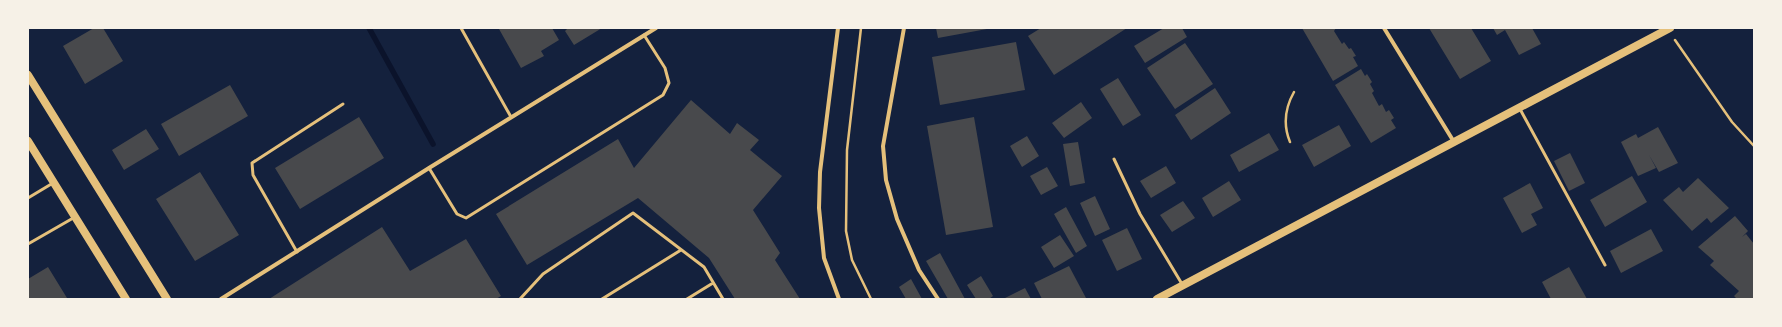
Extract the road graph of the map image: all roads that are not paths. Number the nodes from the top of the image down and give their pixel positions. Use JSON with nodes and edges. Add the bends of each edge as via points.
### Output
{"nodes":[{"id":1,"x":461,"y":28,"type":"edge"},
{"id":2,"x":656,"y":28,"type":"edge"},
{"id":3,"x":838,"y":28,"type":"edge"},
{"id":4,"x":904,"y":28,"type":"edge"},
{"id":5,"x":1384,"y":28,"type":"edge"},
{"id":6,"x":1669,"y":29,"type":"edge"},
{"id":7,"x":644,"y":35,"type":"junction"},
{"id":8,"x":28,"y":75,"type":"edge"},
{"id":9,"x":343,"y":104,"type":"dead end"},
{"id":10,"x":1519,"y":107,"type":"junction"},
{"id":11,"x":511,"y":117,"type":"junction"},
{"id":12,"x":28,"y":141,"type":"edge"},
{"id":13,"x":1454,"y":142,"type":"junction"},
{"id":14,"x":1114,"y":159,"type":"dead end"},
{"id":15,"x":429,"y":168,"type":"junction"},
{"id":16,"x":54,"y":183,"type":"junction"},
{"id":17,"x":28,"y":198,"type":"edge"},
{"id":18,"x":75,"y":217,"type":"junction"},
{"id":19,"x":28,"y":244,"type":"edge"},
{"id":20,"x":681,"y":250,"type":"junction"},
{"id":21,"x":297,"y":252,"type":"junction"},
{"id":22,"x":1605,"y":265,"type":"dead end"},
{"id":23,"x":713,"y":283,"type":"junction"},
{"id":24,"x":1183,"y":285,"type":"junction"},
{"id":25,"x":127,"y":299,"type":"edge"},
{"id":26,"x":166,"y":299,"type":"edge"},
{"id":27,"x":221,"y":299,"type":"edge"},
{"id":28,"x":520,"y":299,"type":"edge"},
{"id":29,"x":602,"y":299,"type":"edge"},
{"id":30,"x":687,"y":299,"type":"edge"},
{"id":31,"x":724,"y":299,"type":"edge"},
{"id":32,"x":839,"y":299,"type":"edge"},
{"id":33,"x":938,"y":299,"type":"edge"},
{"id":34,"x":1157,"y":299,"type":"edge"}],
"edges":[{"from":1,"to":11,"type":"lane"},
{"from":2,"to":7,"type":"street"},
{"from":3,"to":32,"type":"street","via":[[820,172],[819,208],[824,258]]},
{"from":4,"to":33,"type":"street","via":[[883,146],[886,180],[897,219],[919,270]]},
{"from":5,"to":13,"type":"street"},
{"from":6,"to":10,"type":"main road"},
{"from":7,"to":11,"type":"street"},
{"from":7,"to":15,"type":"lane","via":[[665,68],[669,83],[663,95],[466,218],[457,214]]},
{"from":8,"to":26,"type":"main road"},
{"from":9,"to":21,"type":"lane","via":[[252,163],[253,174]]},
{"from":10,"to":13,"type":"main road"},
{"from":10,"to":22,"type":"lane"},
{"from":11,"to":15,"type":"street"},
{"from":12,"to":16,"type":"main road"},
{"from":13,"to":24,"type":"main road"},
{"from":14,"to":24,"type":"lane","via":[[1140,214]]},
{"from":15,"to":21,"type":"street"},
{"from":16,"to":17,"type":"lane"},
{"from":16,"to":18,"type":"main road"},
{"from":18,"to":19,"type":"lane"},
{"from":18,"to":25,"type":"main road"},
{"from":20,"to":23,"type":"lane","via":[[704,267]]},
{"from":20,"to":28,"type":"lane","via":[[633,213],[543,274]]},
{"from":20,"to":29,"type":"lane"},
{"from":21,"to":27,"type":"street"},
{"from":23,"to":30,"type":"lane"},
{"from":23,"to":31,"type":"lane"},
{"from":24,"to":34,"type":"main road"}]}
